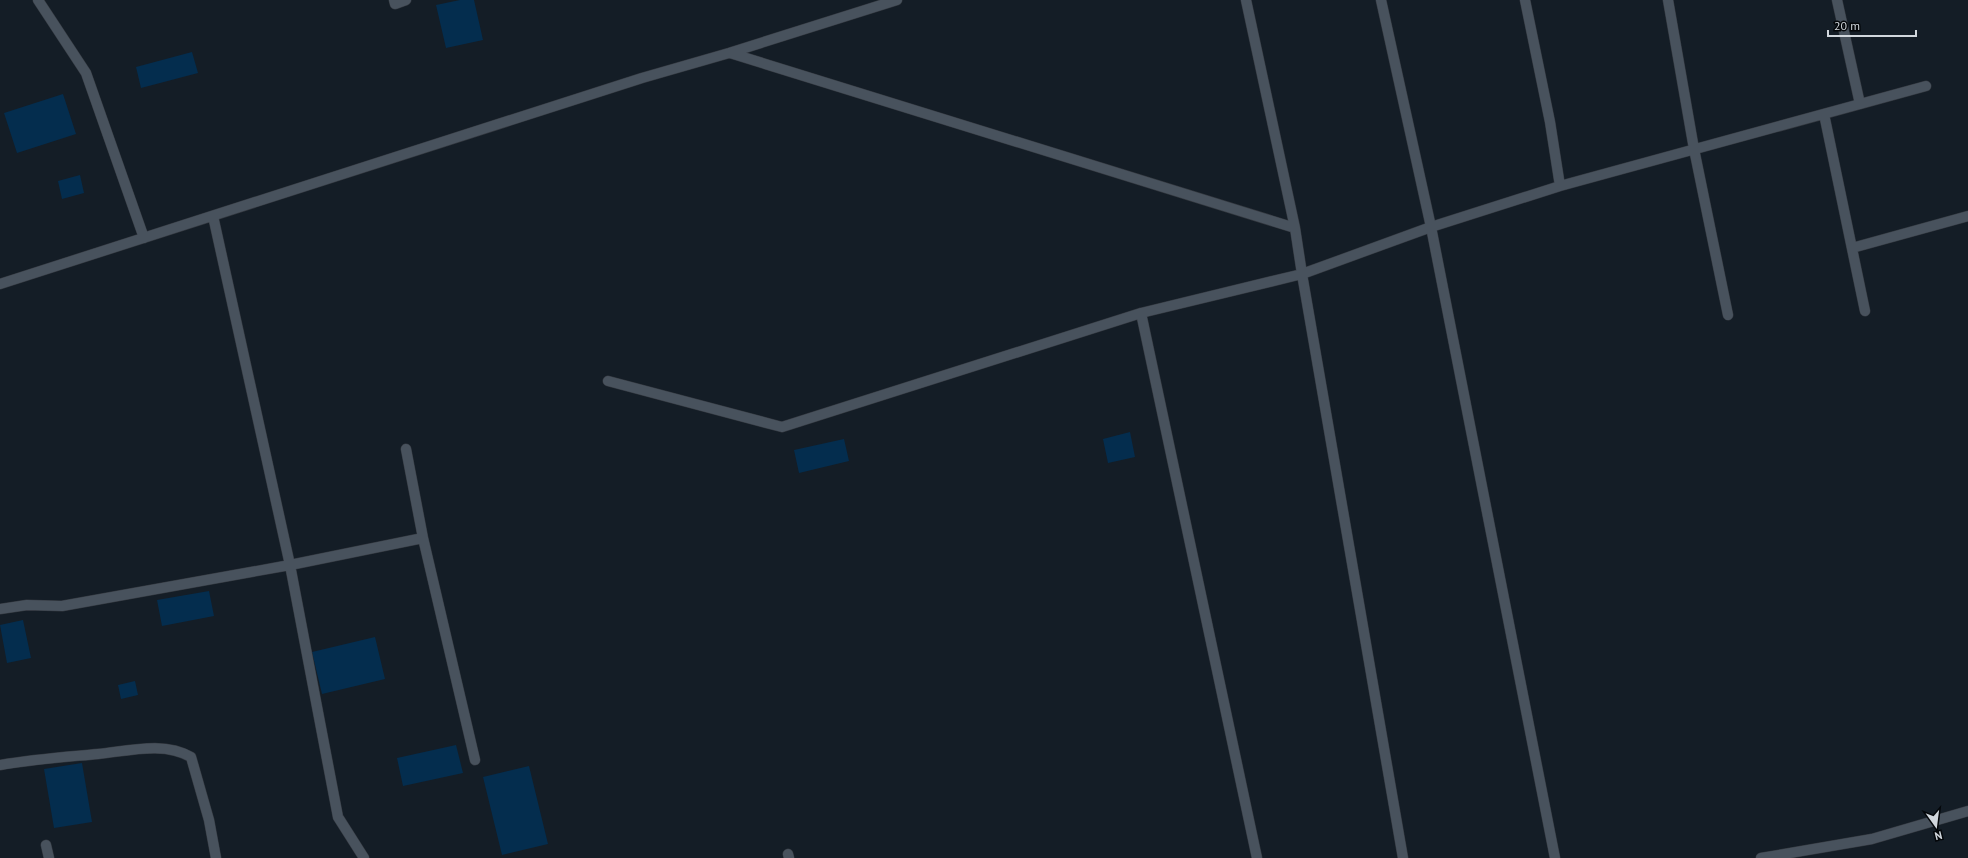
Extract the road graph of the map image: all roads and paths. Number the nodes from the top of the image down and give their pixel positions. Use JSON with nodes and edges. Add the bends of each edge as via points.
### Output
{"nodes":[{"id":1,"x":38,"y":0,"type":"edge"},
{"id":2,"x":394,"y":0,"type":"edge"},
{"id":3,"x":406,"y":0,"type":"edge"},
{"id":4,"x":897,"y":0,"type":"edge"},
{"id":5,"x":1246,"y":0,"type":"edge"},
{"id":6,"x":1381,"y":0,"type":"edge"},
{"id":7,"x":1526,"y":0,"type":"edge"},
{"id":8,"x":1668,"y":0,"type":"edge"},
{"id":9,"x":1837,"y":0,"type":"edge"},
{"id":10,"x":729,"y":53,"type":"junction"},
{"id":11,"x":1926,"y":86,"type":"dead end"},
{"id":12,"x":1860,"y":104,"type":"junction"},
{"id":13,"x":1824,"y":114,"type":"junction"},
{"id":14,"x":1694,"y":149,"type":"junction"},
{"id":15,"x":1560,"y":186,"type":"junction"},
{"id":16,"x":213,"y":216,"type":"junction"},
{"id":17,"x":1968,"y":216,"type":"edge"},
{"id":18,"x":1430,"y":227,"type":"junction"},
{"id":19,"x":1296,"y":228,"type":"junction"},
{"id":20,"x":144,"y":238,"type":"junction"},
{"id":21,"x":1852,"y":248,"type":"junction"},
{"id":22,"x":1302,"y":274,"type":"junction"},
{"id":23,"x":0,"y":284,"type":"edge"},
{"id":24,"x":1865,"y":312,"type":"dead end"},
{"id":25,"x":1141,"y":313,"type":"junction"},
{"id":26,"x":1728,"y":315,"type":"dead end"},
{"id":27,"x":608,"y":381,"type":"dead end"},
{"id":28,"x":406,"y":449,"type":"dead end"},
{"id":29,"x":423,"y":538,"type":"junction"},
{"id":30,"x":290,"y":565,"type":"junction"},
{"id":31,"x":0,"y":609,"type":"edge"},
{"id":32,"x":475,"y":760,"type":"dead end"},
{"id":33,"x":0,"y":765,"type":"edge"},
{"id":34,"x":1968,"y":812,"type":"edge"},
{"id":35,"x":46,"y":845,"type":"dead end"},
{"id":36,"x":49,"y":858,"type":"edge"},
{"id":37,"x":216,"y":858,"type":"edge"},
{"id":38,"x":364,"y":858,"type":"edge"},
{"id":39,"x":1258,"y":858,"type":"edge"},
{"id":40,"x":1403,"y":858,"type":"edge"},
{"id":41,"x":1555,"y":858,"type":"edge"},
{"id":42,"x":1761,"y":858,"type":"edge"}],
"edges":[{"from":1,"to":20,"type":"street","via":[[86,73]]},
{"from":2,"to":3,"type":"street","via":[[395,4]]},
{"from":4,"to":10,"type":"street"},
{"from":5,"to":19,"type":"street"},
{"from":6,"to":18,"type":"street"},
{"from":7,"to":15,"type":"street"},
{"from":8,"to":14,"type":"street"},
{"from":9,"to":12,"type":"street"},
{"from":10,"to":16,"type":"street","via":[[642,78]]},
{"from":10,"to":19,"type":"street"},
{"from":11,"to":12,"type":"street"},
{"from":12,"to":13,"type":"street"},
{"from":13,"to":14,"type":"street"},
{"from":13,"to":21,"type":"street"},
{"from":14,"to":15,"type":"street"},
{"from":14,"to":26,"type":"street"},
{"from":15,"to":18,"type":"street"},
{"from":16,"to":20,"type":"street"},
{"from":16,"to":30,"type":"street"},
{"from":17,"to":21,"type":"street"},
{"from":18,"to":22,"type":"street"},
{"from":18,"to":41,"type":"street"},
{"from":19,"to":22,"type":"street"},
{"from":20,"to":23,"type":"street"},
{"from":21,"to":24,"type":"street"},
{"from":22,"to":25,"type":"street"},
{"from":22,"to":40,"type":"street"},
{"from":25,"to":27,"type":"street","via":[[782,427]]},
{"from":25,"to":39,"type":"street"},
{"from":28,"to":29,"type":"street"},
{"from":29,"to":30,"type":"street"},
{"from":29,"to":32,"type":"street"},
{"from":30,"to":31,"type":"street","via":[[62,606],[27,605]]},
{"from":30,"to":38,"type":"street","via":[[338,817]]},
{"from":33,"to":37,"type":"street","via":[[39,758],[155,748],[182,752],[191,757],[210,820]]},
{"from":34,"to":42,"type":"street","via":[[1872,839]]},
{"from":35,"to":36,"type":"street"}]}
